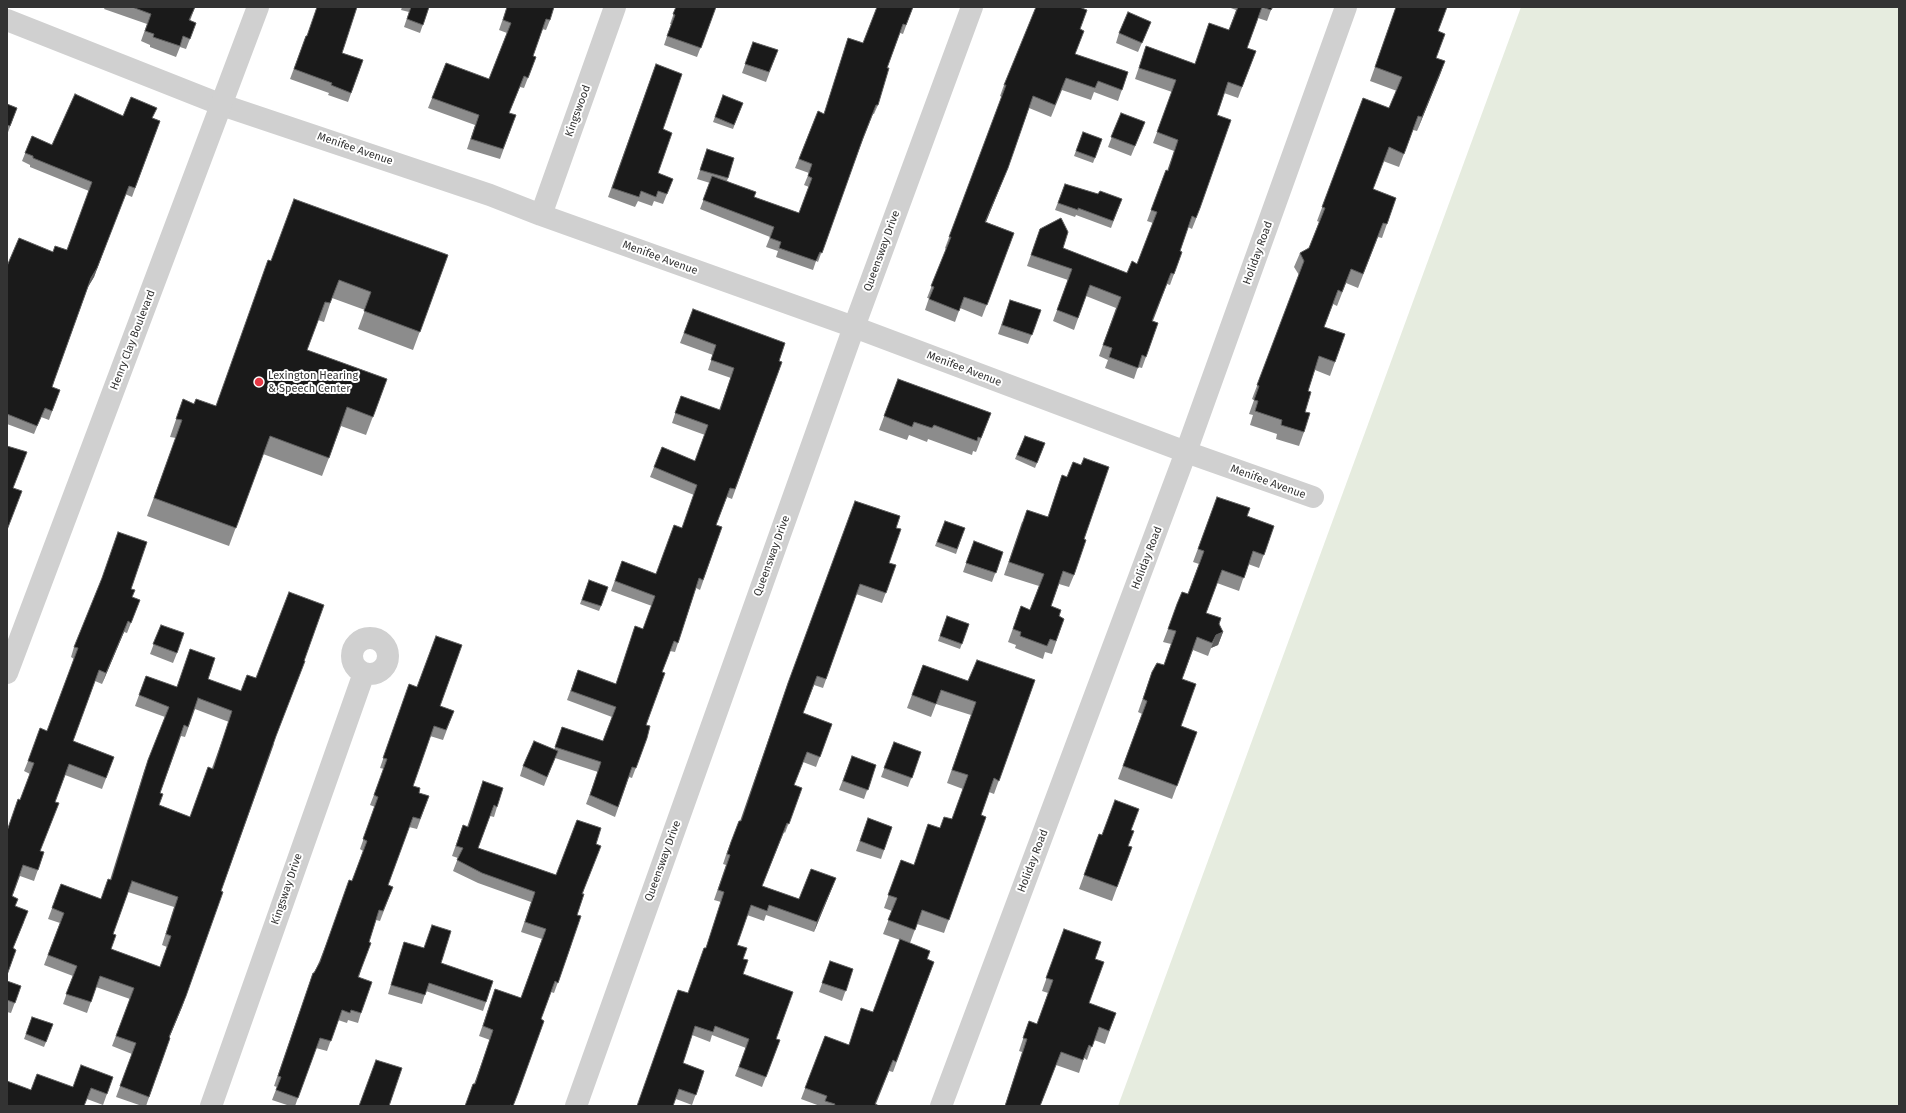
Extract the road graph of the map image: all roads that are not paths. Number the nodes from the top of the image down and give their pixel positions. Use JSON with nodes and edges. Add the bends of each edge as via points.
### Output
{"nodes":[{"id":1,"x":258,"y":7,"type":"edge"},
{"id":2,"x":615,"y":7,"type":"edge"},
{"id":3,"x":972,"y":7,"type":"edge"},
{"id":4,"x":1346,"y":7,"type":"edge"},
{"id":5,"x":7,"y":20,"type":"edge"},
{"id":6,"x":222,"y":105,"type":"junction"},
{"id":7,"x":540,"y":215,"type":"junction"},
{"id":8,"x":854,"y":327,"type":"junction"},
{"id":9,"x":1186,"y":452,"type":"junction"},
{"id":10,"x":1313,"y":498,"type":"dead end"},
{"id":11,"x":7,"y":673,"type":"edge"},
{"id":12,"x":364,"y":673,"type":"dead end"},
{"id":13,"x":211,"y":1106,"type":"edge"},
{"id":14,"x":576,"y":1106,"type":"edge"},
{"id":15,"x":941,"y":1106,"type":"edge"}],
"edges":[{"from":1,"to":6,"type":"street","name":"Henry Clay Boulevard"},
{"from":2,"to":7,"type":"street","name":"Kingswood"},
{"from":3,"to":8,"type":"street","name":"Queensway Drive"},
{"from":4,"to":9,"type":"street","name":"Holiday Road"},
{"from":5,"to":6,"type":"street","name":"Menifee Avenue"},
{"from":6,"to":7,"type":"street","name":"Menifee Avenue","via":[[490,195]]},
{"from":6,"to":11,"type":"street","name":"Henry Clay Boulevard"},
{"from":7,"to":8,"type":"street","name":"Menifee Avenue"},
{"from":8,"to":9,"type":"street","name":"Menifee Avenue"},
{"from":8,"to":14,"type":"street","name":"Queensway Drive"},
{"from":9,"to":10,"type":"street","name":"Menifee Avenue"},
{"from":9,"to":15,"type":"street","name":"Holiday Road"},
{"from":12,"to":13,"type":"street","name":"Kingsway Drive"}]}
